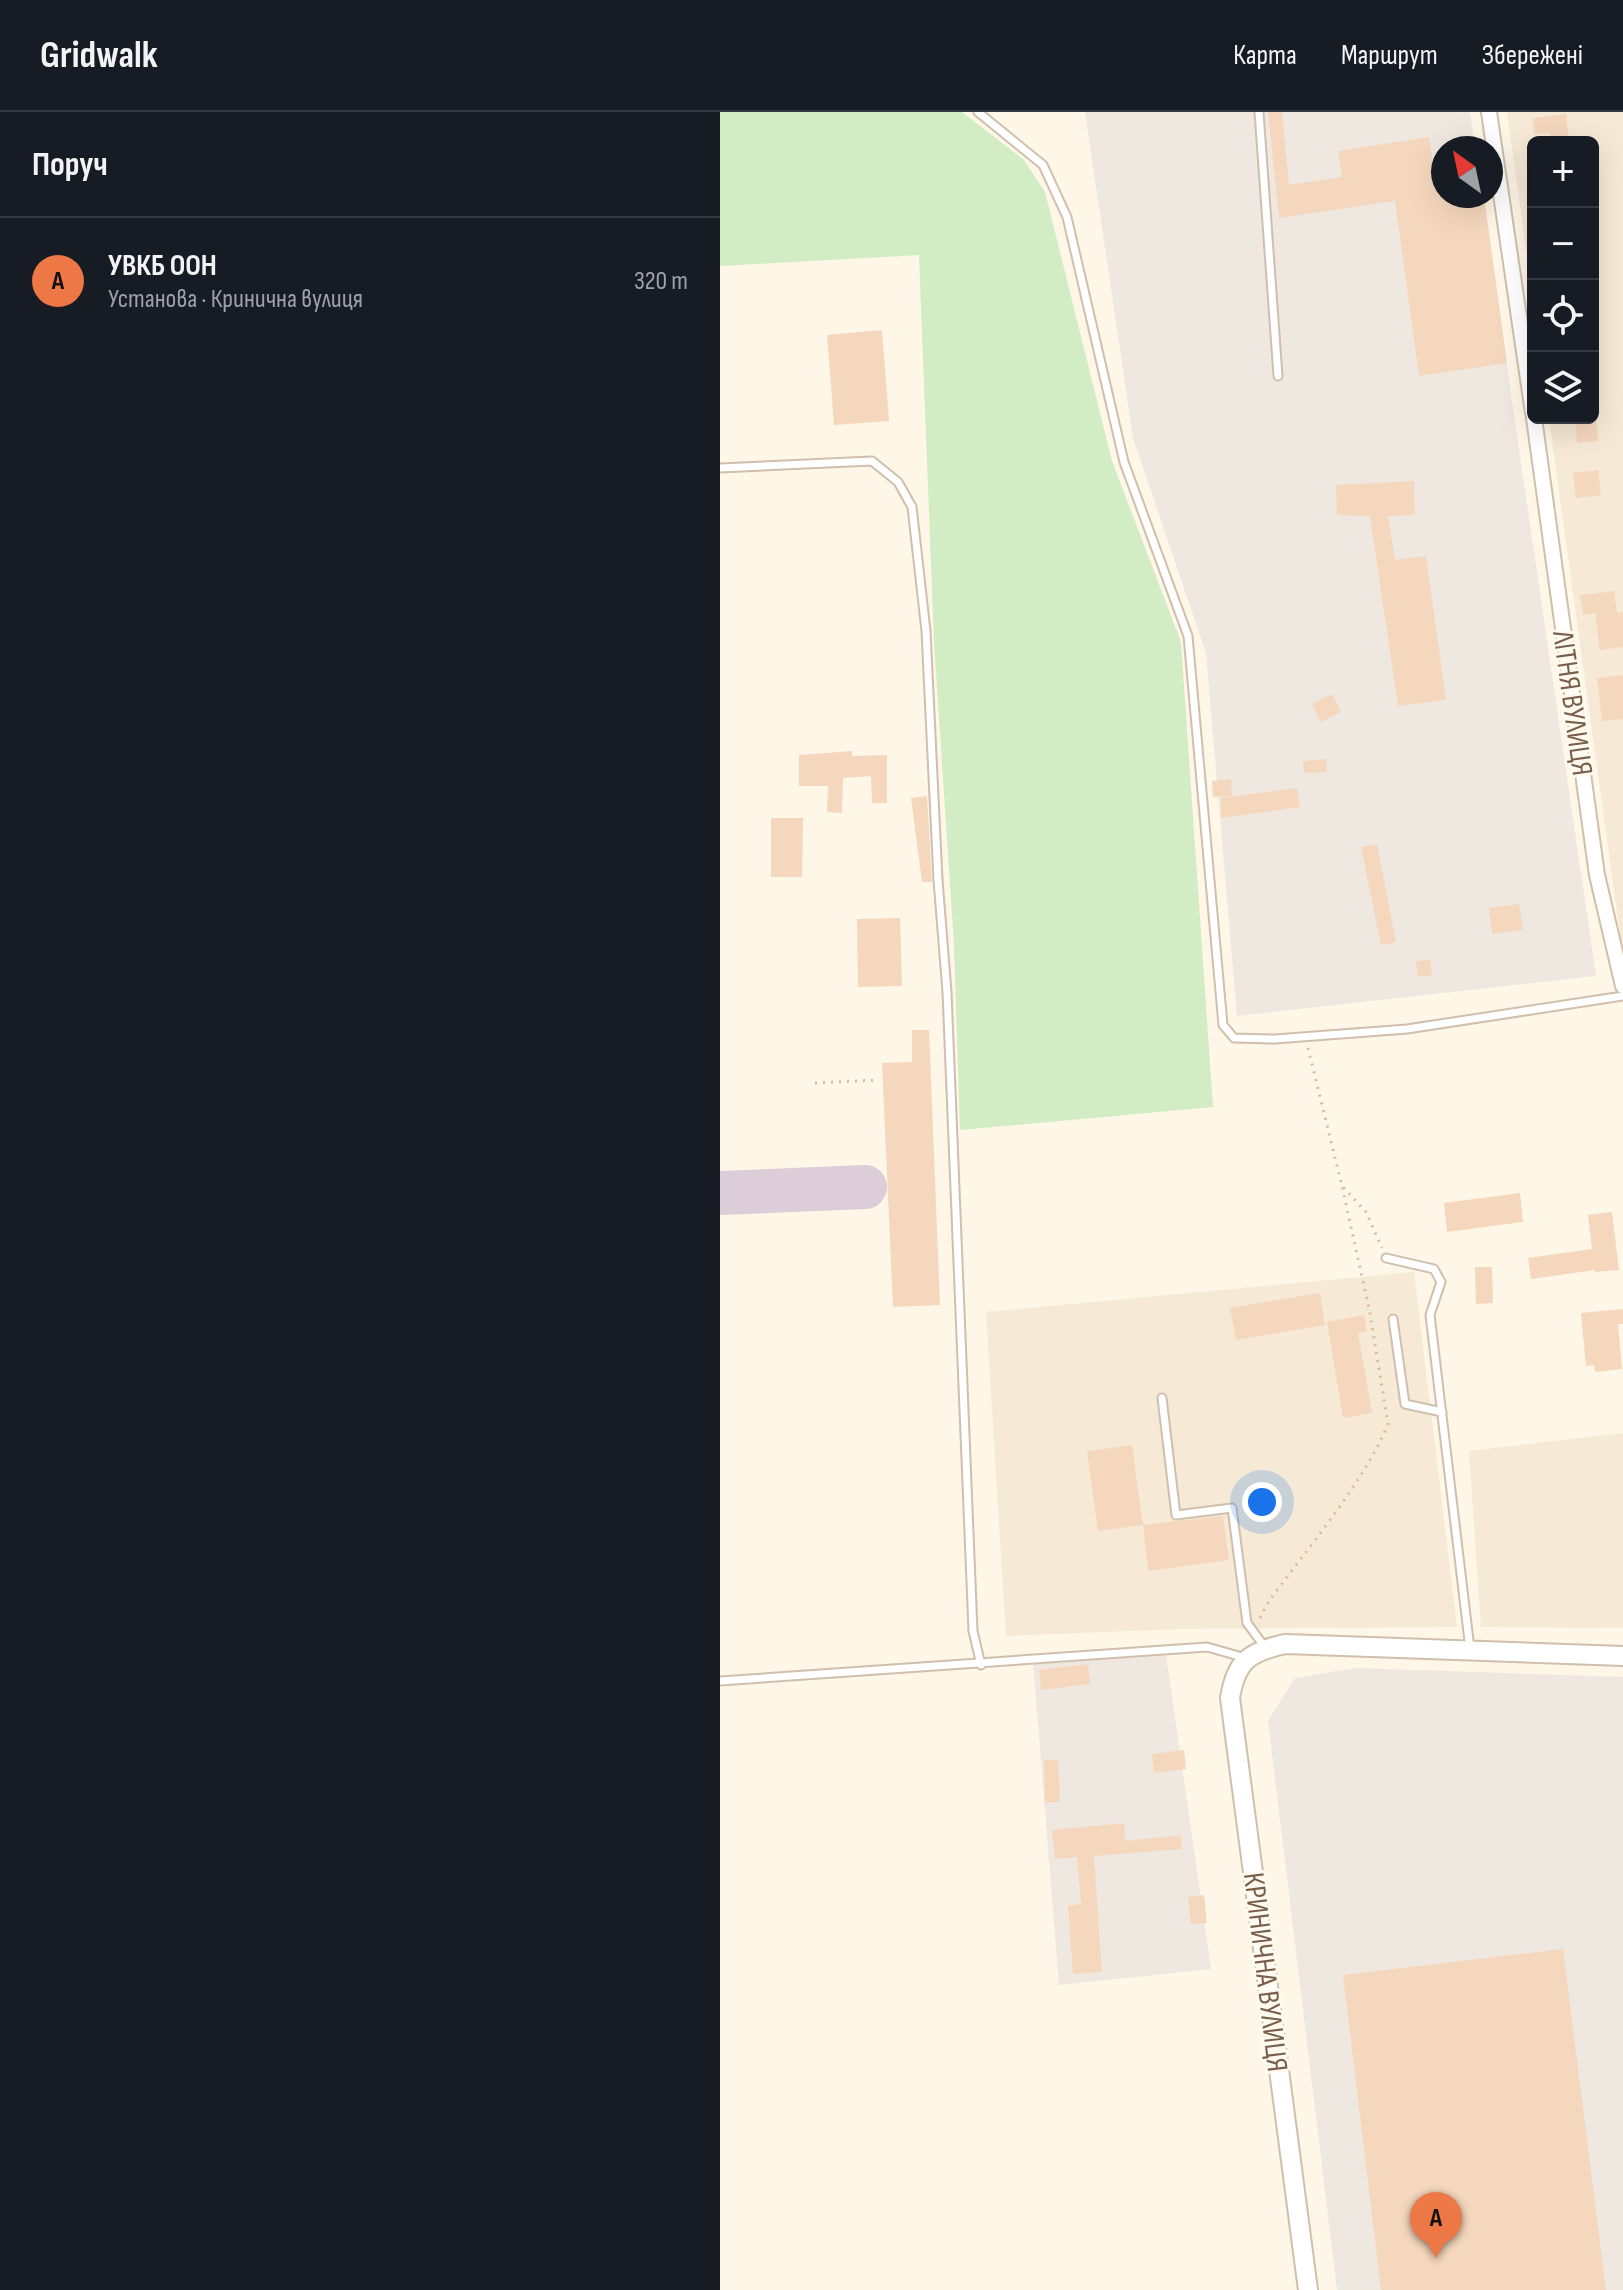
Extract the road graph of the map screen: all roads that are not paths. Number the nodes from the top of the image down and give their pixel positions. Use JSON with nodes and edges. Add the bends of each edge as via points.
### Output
{"nodes":[{"id":1,"x":978,"y":112,"type":"edge"},
{"id":2,"x":1259,"y":112,"type":"edge"},
{"id":3,"x":1489,"y":112,"type":"edge"},
{"id":4,"x":1527,"y":375,"type":"edge"},
{"id":5,"x":1278,"y":376,"type":"dead end"},
{"id":6,"x":1534,"y":424,"type":"edge"},
{"id":7,"x":720,"y":468,"type":"edge"},
{"id":8,"x":1623,"y":986,"type":"edge"},
{"id":9,"x":1623,"y":996,"type":"edge"},
{"id":10,"x":1386,"y":1258,"type":"road end"},
{"id":11,"x":1393,"y":1319,"type":"dead end"},
{"id":12,"x":1162,"y":1398,"type":"dead end"},
{"id":13,"x":1442,"y":1412,"type":"junction"},
{"id":14,"x":1265,"y":1648,"type":"junction"},
{"id":15,"x":1470,"y":1649,"type":"junction"},
{"id":16,"x":1623,"y":1656,"type":"edge"},
{"id":17,"x":1248,"y":1659,"type":"junction"},
{"id":18,"x":981,"y":1665,"type":"junction"},
{"id":19,"x":720,"y":1681,"type":"edge"},
{"id":20,"x":1308,"y":2290,"type":"edge"}],
"edges":[{"from":1,"to":9,"type":"lane","via":[[1043,165],[1067,217],[1124,462],[1188,636],[1223,1025],[1234,1038],[1275,1039],[1407,1029]]},
{"from":2,"to":5,"type":"lane"},
{"from":3,"to":4,"type":"street","name":"ЛІТНЯ ВУЛИЦЯ"},
{"from":6,"to":8,"type":"street","name":"ЛІТНЯ ВУЛИЦЯ","via":[[1597,875]]},
{"from":7,"to":18,"type":"lane","via":[[872,461],[898,482],[912,507],[926,631],[973,1631]]},
{"from":10,"to":13,"type":"lane","via":[[1434,1269],[1441,1282],[1430,1315]]},
{"from":11,"to":13,"type":"lane","via":[[1405,1404]]},
{"from":12,"to":14,"type":"lane","via":[[1176,1515],[1232,1508],[1247,1623]]},
{"from":13,"to":15,"type":"lane"},
{"from":14,"to":15,"type":"street","via":[[1285,1644]]},
{"from":14,"to":17,"type":"street"},
{"from":15,"to":16,"type":"street"},
{"from":17,"to":18,"type":"lane","via":[[1207,1647]]},
{"from":17,"to":20,"type":"street","name":"КРИНИЧНА ВУЛИЦЯ","via":[[1234,1674],[1230,1698]]},
{"from":18,"to":19,"type":"lane"}]}
